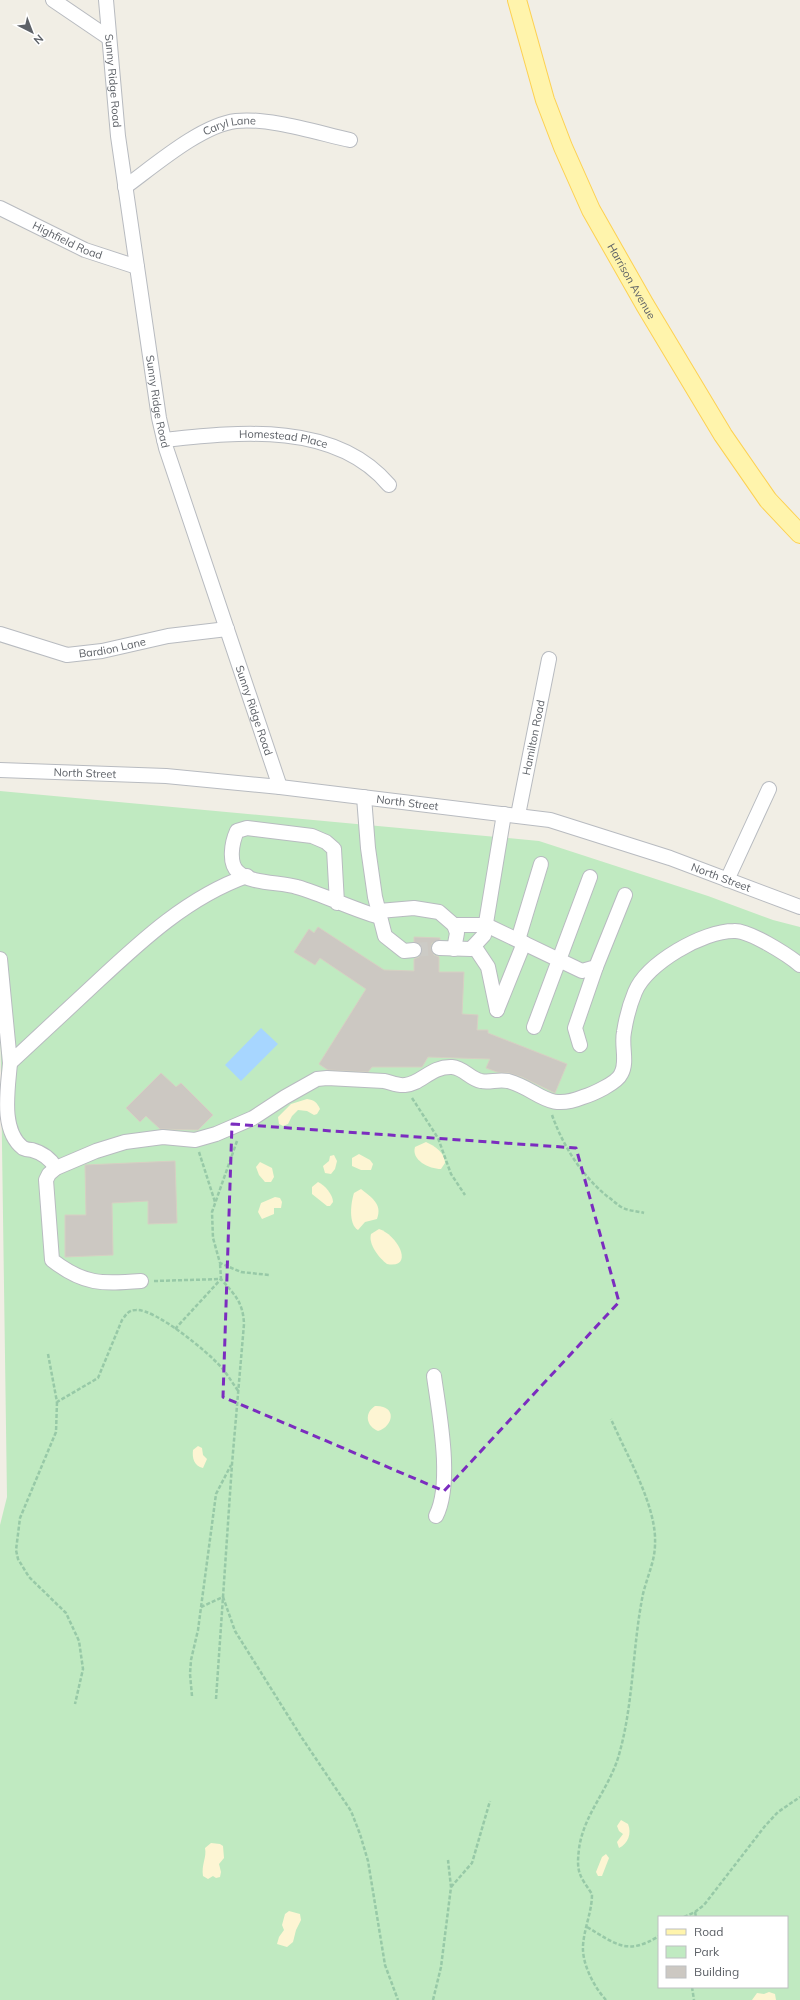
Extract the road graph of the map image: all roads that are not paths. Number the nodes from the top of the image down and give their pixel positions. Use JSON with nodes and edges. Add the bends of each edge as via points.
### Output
{"nodes":[{"id":1,"x":53,"y":0,"type":"edge"},
{"id":2,"x":106,"y":0,"type":"edge"},
{"id":3,"x":517,"y":0,"type":"edge"},
{"id":4,"x":109,"y":38,"type":"junction"},
{"id":5,"x":350,"y":140,"type":"dead end"},
{"id":6,"x":125,"y":186,"type":"junction"},
{"id":7,"x":0,"y":208,"type":"edge"},
{"id":8,"x":137,"y":267,"type":"junction"},
{"id":9,"x":164,"y":440,"type":"junction"},
{"id":10,"x":389,"y":485,"type":"dead end"},
{"id":11,"x":800,"y":534,"type":"edge"},
{"id":12,"x":227,"y":629,"type":"junction"},
{"id":13,"x":0,"y":634,"type":"edge"},
{"id":14,"x":548,"y":659,"type":"dead end"},
{"id":15,"x":0,"y":770,"type":"edge"},
{"id":16,"x":280,"y":787,"type":"junction"},
{"id":17,"x":769,"y":789,"type":"dead end"},
{"id":18,"x":364,"y":797,"type":"junction"},
{"id":19,"x":504,"y":814,"type":"junction"},
{"id":20,"x":518,"y":815,"type":"junction"},
{"id":21,"x":542,"y":864,"type":"dead end"},
{"id":22,"x":247,"y":876,"type":"junction"},
{"id":23,"x":590,"y":877,"type":"dead end"},
{"id":24,"x":728,"y":880,"type":"junction"},
{"id":25,"x":625,"y":895,"type":"dead end"},
{"id":26,"x":337,"y":903,"type":"junction"},
{"id":27,"x":800,"y":907,"type":"edge"},
{"id":28,"x":380,"y":914,"type":"junction"},
{"id":29,"x":454,"y":925,"type":"junction"},
{"id":30,"x":486,"y":925,"type":"junction"},
{"id":31,"x":521,"y":942,"type":"junction"},
{"id":32,"x":474,"y":946,"type":"junction"},
{"id":33,"x":439,"y":948,"type":"tunnel mouth"},
{"id":34,"x":454,"y":949,"type":"junction"},
{"id":35,"x":414,"y":950,"type":"tunnel mouth"},
{"id":36,"x":0,"y":959,"type":"edge"},
{"id":37,"x":558,"y":960,"type":"junction"},
{"id":38,"x":800,"y":965,"type":"edge"},
{"id":39,"x":596,"y":966,"type":"junction"},
{"id":40,"x":534,"y":1027,"type":"dead end"},
{"id":41,"x":580,"y":1045,"type":"dead end"},
{"id":42,"x":10,"y":1063,"type":"junction"},
{"id":43,"x":56,"y":1168,"type":"junction"},
{"id":44,"x":141,"y":1281,"type":"road end"},
{"id":45,"x":434,"y":1376,"type":"dead end"},
{"id":46,"x":436,"y":1516,"type":"dead end"}],
"edges":[{"from":1,"to":4,"type":"street"},
{"from":2,"to":4,"type":"street","name":"Sunny Ridge Road"},
{"from":3,"to":11,"type":"main road","name":"Harrison Avenue","via":[[546,100],[563,147],[591,210],[723,435],[768,500]]},
{"from":4,"to":6,"type":"street","name":"Sunny Ridge Road"},
{"from":5,"to":6,"type":"street","name":"Caryl Lane","via":[[262,121],[236,121],[214,126]]},
{"from":6,"to":8,"type":"street","name":"Sunny Ridge Road"},
{"from":7,"to":8,"type":"street","name":"Highfield Road","via":[[85,250]]},
{"from":8,"to":9,"type":"street","name":"Sunny Ridge Road"},
{"from":9,"to":10,"type":"street","name":"Homestead Place","via":[[244,434],[268,434],[311,440],[353,455],[379,473]]},
{"from":9,"to":12,"type":"street","name":"Sunny Ridge Road"},
{"from":12,"to":13,"type":"street","name":"Bardion Lane","via":[[168,636],[102,651],[67,655]]},
{"from":12,"to":16,"type":"street","name":"Sunny Ridge Road"},
{"from":14,"to":20,"type":"street","name":"Hamilton Road"},
{"from":15,"to":16,"type":"street","name":"North Street","via":[[166,776]]},
{"from":16,"to":18,"type":"street","name":"North Street"},
{"from":17,"to":24,"type":"street"},
{"from":18,"to":19,"type":"street","name":"North Street"},
{"from":18,"to":28,"type":"street","via":[[368,848]]},
{"from":19,"to":20,"type":"street","name":"North Street"},
{"from":19,"to":30,"type":"street"},
{"from":20,"to":24,"type":"street","name":"North Street","via":[[550,820],[670,858]]},
{"from":21,"to":31,"type":"street"},
{"from":22,"to":26,"type":"street","via":[[297,887]]},
{"from":22,"to":26,"type":"street","via":[[238,872],[232,861],[236,831],[248,828],[312,836],[334,849]]},
{"from":22,"to":42,"type":"street","via":[[226,884],[179,911],[120,960]]},
{"from":23,"to":37,"type":"street"},
{"from":24,"to":27,"type":"street","name":"North Street"},
{"from":25,"to":39,"type":"street"},
{"from":26,"to":28,"type":"street"},
{"from":28,"to":29,"type":"street","via":[[414,908],[440,912]]},
{"from":28,"to":35,"type":"street","via":[[385,936],[404,950]]},
{"from":29,"to":30,"type":"street"},
{"from":29,"to":34,"type":"street","via":[[457,932]]},
{"from":30,"to":31,"type":"street"},
{"from":30,"to":32,"type":"street","via":[[484,935]]},
{"from":31,"to":32,"type":"street","via":[[497,1010],[488,968]]},
{"from":31,"to":37,"type":"street"},
{"from":32,"to":34,"type":"street","via":[[467,950]]},
{"from":33,"to":34,"type":"street"},
{"from":36,"to":42,"type":"street"},
{"from":37,"to":39,"type":"street","via":[[582,971]]},
{"from":37,"to":40,"type":"street"},
{"from":38,"to":43,"type":"street","via":[[767,944],[734,930],[709,936],[659,962],[638,985],[624,1032],[624,1067],[621,1076],[583,1098],[552,1102],[527,1088],[497,1079],[481,1081],[462,1069],[452,1067],[439,1068],[405,1085],[350,1079],[318,1079],[245,1122],[195,1140],[163,1137],[125,1142]]},
{"from":39,"to":41,"type":"street","via":[[575,1028]]},
{"from":42,"to":43,"type":"street","via":[[6,1108],[8,1125],[13,1136],[24,1148],[45,1154]]},
{"from":43,"to":44,"type":"street","via":[[46,1180],[52,1260],[66,1271],[87,1281]]},
{"from":45,"to":46,"type":"street","via":[[442,1447],[443,1492]]}]}
